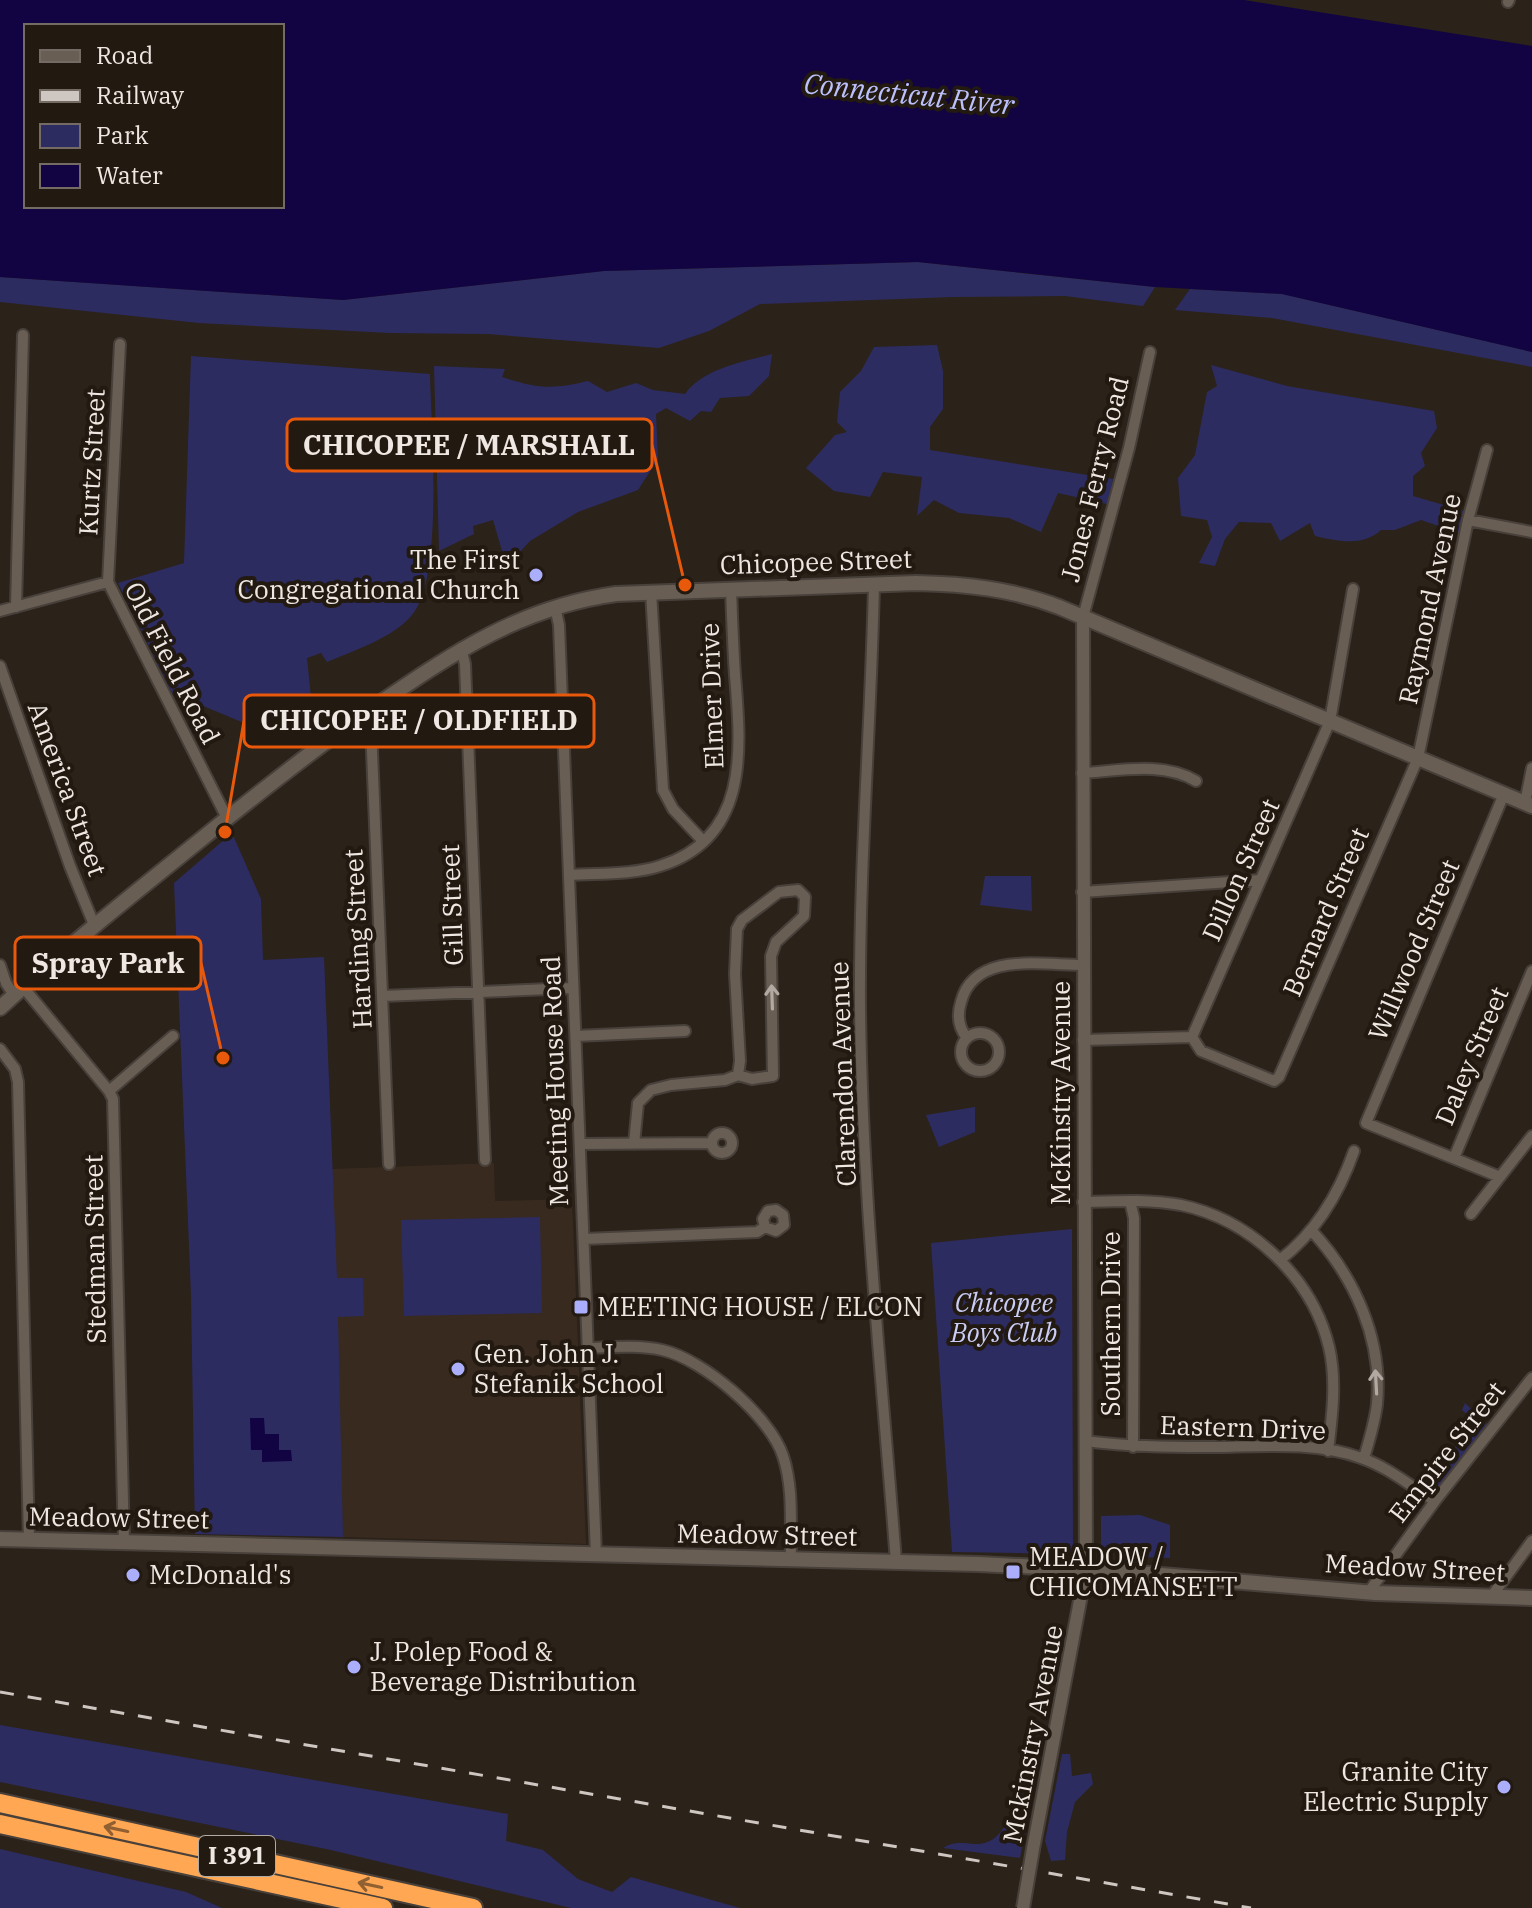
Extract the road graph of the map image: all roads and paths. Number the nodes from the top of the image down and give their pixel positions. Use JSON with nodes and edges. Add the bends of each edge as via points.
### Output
{"nodes":[{"id":1,"x":23,"y":335,"type":"dead end"},
{"id":2,"x":120,"y":344,"type":"dead end"},
{"id":3,"x":1150,"y":352,"type":"dead end"},
{"id":4,"x":1487,"y":450,"type":"dead end"},
{"id":5,"x":1468,"y":520,"type":"junction"},
{"id":6,"x":1532,"y":532,"type":"edge"},
{"id":7,"x":108,"y":582,"type":"junction"},
{"id":8,"x":874,"y":584,"type":"junction"},
{"id":9,"x":731,"y":589,"type":"junction"},
{"id":10,"x":1353,"y":589,"type":"dead end"},
{"id":11,"x":651,"y":592,"type":"junction"},
{"id":12,"x":16,"y":607,"type":"junction"},
{"id":13,"x":555,"y":607,"type":"junction"},
{"id":14,"x":0,"y":611,"type":"edge"},
{"id":15,"x":1083,"y":617,"type":"junction"},
{"id":16,"x":461,"y":648,"type":"junction"},
{"id":17,"x":0,"y":666,"type":"edge"},
{"id":18,"x":367,"y":712,"type":"junction"},
{"id":19,"x":1330,"y":721,"type":"junction"},
{"id":20,"x":1418,"y":758,"type":"junction"},
{"id":21,"x":1532,"y":768,"type":"edge"},
{"id":22,"x":1082,"y":773,"type":"junction"},
{"id":23,"x":1196,"y":781,"type":"dead end"},
{"id":24,"x":1504,"y":794,"type":"junction"},
{"id":25,"x":1528,"y":804,"type":"edge"},
{"id":26,"x":227,"y":818,"type":"junction"},
{"id":27,"x":703,"y":841,"type":"junction"},
{"id":28,"x":569,"y":875,"type":"junction"},
{"id":29,"x":1260,"y":880,"type":"junction"},
{"id":30,"x":1082,"y":892,"type":"junction"},
{"id":31,"x":95,"y":927,"type":"junction"},
{"id":32,"x":0,"y":965,"type":"edge"},
{"id":33,"x":1083,"y":965,"type":"junction"},
{"id":34,"x":1532,"y":971,"type":"edge"},
{"id":35,"x":573,"y":988,"type":"junction"},
{"id":36,"x":18,"y":991,"type":"junction"},
{"id":37,"x":478,"y":992,"type":"junction"},
{"id":38,"x":383,"y":996,"type":"junction"},
{"id":39,"x":0,"y":1008,"type":"edge"},
{"id":40,"x":685,"y":1031,"type":"dead end"},
{"id":41,"x":173,"y":1036,"type":"dead end"},
{"id":42,"x":576,"y":1036,"type":"junction"},
{"id":43,"x":1192,"y":1037,"type":"junction"},
{"id":44,"x":967,"y":1038,"type":"dead end"},
{"id":45,"x":1083,"y":1040,"type":"junction"},
{"id":46,"x":0,"y":1049,"type":"edge"},
{"id":47,"x":738,"y":1075,"type":"junction"},
{"id":48,"x":109,"y":1091,"type":"junction"},
{"id":49,"x":1532,"y":1136,"type":"edge"},
{"id":50,"x":712,"y":1143,"type":"dead end"},
{"id":51,"x":580,"y":1144,"type":"junction"},
{"id":52,"x":634,"y":1144,"type":"junction"},
{"id":53,"x":1354,"y":1151,"type":"dead end"},
{"id":54,"x":1454,"y":1158,"type":"junction"},
{"id":55,"x":485,"y":1160,"type":"dead end"},
{"id":56,"x":389,"y":1164,"type":"dead end"},
{"id":57,"x":1500,"y":1177,"type":"junction"},
{"id":58,"x":1130,"y":1201,"type":"junction"},
{"id":59,"x":1083,"y":1202,"type":"junction"},
{"id":60,"x":1471,"y":1214,"type":"dead end"},
{"id":61,"x":765,"y":1227,"type":"dead end"},
{"id":62,"x":1311,"y":1230,"type":"junction"},
{"id":63,"x":584,"y":1239,"type":"junction"},
{"id":64,"x":1280,"y":1260,"type":"junction"},
{"id":65,"x":589,"y":1348,"type":"junction"},
{"id":66,"x":1532,"y":1378,"type":"edge"},
{"id":67,"x":1085,"y":1441,"type":"junction"},
{"id":68,"x":1133,"y":1447,"type":"junction"},
{"id":69,"x":1328,"y":1451,"type":"junction"},
{"id":70,"x":1364,"y":1458,"type":"junction"},
{"id":71,"x":1435,"y":1501,"type":"junction"},
{"id":72,"x":0,"y":1539,"type":"edge"},
{"id":73,"x":29,"y":1540,"type":"junction"},
{"id":74,"x":1532,"y":1541,"type":"edge"},
{"id":75,"x":124,"y":1542,"type":"junction"},
{"id":76,"x":596,"y":1554,"type":"junction"},
{"id":77,"x":791,"y":1560,"type":"junction"},
{"id":78,"x":896,"y":1562,"type":"junction"},
{"id":79,"x":1086,"y":1569,"type":"junction"},
{"id":80,"x":1368,"y":1593,"type":"junction"},
{"id":81,"x":1491,"y":1597,"type":"junction"},
{"id":82,"x":1532,"y":1598,"type":"edge"},
{"id":83,"x":0,"y":1803,"type":"edge"},
{"id":84,"x":0,"y":1824,"type":"edge"},
{"id":85,"x":383,"y":1908,"type":"edge"},
{"id":86,"x":473,"y":1908,"type":"edge"},
{"id":87,"x":1023,"y":1908,"type":"edge"}],
"edges":[{"from":1,"to":12,"type":"street"},
{"from":2,"to":7,"type":"street","name":"Kurtz Street"},
{"from":3,"to":15,"type":"street","name":"Jones Ferry Road"},
{"from":4,"to":5,"type":"street","name":"Raymond Avenue"},
{"from":5,"to":6,"type":"street"},
{"from":5,"to":20,"type":"street","name":"Raymond Avenue"},
{"from":7,"to":12,"type":"street","name":"Old Field Road"},
{"from":7,"to":26,"type":"street","name":"Old Field Road"},
{"from":8,"to":9,"type":"main road","name":"Chicopee Street"},
{"from":8,"to":15,"type":"main road","name":"Chicopee Street","via":[[999,589]]},
{"from":8,"to":78,"type":"street","name":"Clarendon Avenue","via":[[861,1049]]},
{"from":9,"to":11,"type":"main road","name":"Chicopee Street"},
{"from":9,"to":27,"type":"street","name":"Elmer Drive","via":[[738,773],[726,810]]},
{"from":10,"to":19,"type":"street","name":"Dillon Street"},
{"from":11,"to":13,"type":"main road","name":"Chicopee Street"},
{"from":11,"to":27,"type":"street","via":[[663,790]]},
{"from":12,"to":14,"type":"street","name":"Old Field Road"},
{"from":13,"to":16,"type":"main road","name":"Chicopee Street"},
{"from":13,"to":28,"type":"street","name":"Meeting House Road"},
{"from":15,"to":19,"type":"main road","name":"Chicopee Street"},
{"from":15,"to":22,"type":"street","name":"McKinstry Avenue"},
{"from":16,"to":18,"type":"main road","name":"Chicopee Street"},
{"from":16,"to":37,"type":"street","name":"Gill Street"},
{"from":17,"to":31,"type":"street","name":"America Street"},
{"from":18,"to":26,"type":"main road","name":"Chicopee Street"},
{"from":18,"to":38,"type":"street","name":"Harding Street"},
{"from":19,"to":20,"type":"main road","name":"Chicopee Street"},
{"from":19,"to":29,"type":"street","name":"Dillon Street"},
{"from":20,"to":24,"type":"main road","name":"Chicopee Street"},
{"from":20,"to":43,"type":"street","name":"Bernard Street","via":[[1279,1077],[1274,1081],[1201,1051]]},
{"from":21,"to":25,"type":"street"},
{"from":22,"to":23,"type":"street","via":[[1157,769]]},
{"from":22,"to":30,"type":"street","name":"McKinstry Avenue"},
{"from":24,"to":25,"type":"main road","name":"Chicopee Street"},
{"from":24,"to":54,"type":"street","name":"Willwood Street","via":[[1366,1123]]},
{"from":26,"to":31,"type":"main road","name":"Chicopee Street"},
{"from":27,"to":28,"type":"street","name":"Elmer Drive","via":[[678,859],[650,869]]},
{"from":28,"to":35,"type":"street","name":"Meeting House Road"},
{"from":29,"to":30,"type":"street"},
{"from":29,"to":43,"type":"street","name":"Dillon Street"},
{"from":30,"to":33,"type":"street","name":"McKinstry Avenue"},
{"from":31,"to":36,"type":"main road","name":"Chicopee Street"},
{"from":32,"to":36,"type":"street"},
{"from":33,"to":44,"type":"street","via":[[1006,966],[980,973],[966,989],[959,1009],[959,1025]]},
{"from":33,"to":45,"type":"street","name":"McKinstry Avenue"},
{"from":34,"to":54,"type":"street","name":"Daley Street"},
{"from":35,"to":37,"type":"street"},
{"from":35,"to":42,"type":"street","name":"Meeting House Road"},
{"from":36,"to":39,"type":"main road","name":"Chicopee Street"},
{"from":36,"to":48,"type":"street"},
{"from":37,"to":38,"type":"street"},
{"from":37,"to":55,"type":"street","name":"Gill Street"},
{"from":38,"to":56,"type":"street","name":"Harding Street"},
{"from":40,"to":42,"type":"street"},
{"from":41,"to":48,"type":"street"},
{"from":42,"to":51,"type":"street","name":"Meeting House Road"},
{"from":43,"to":45,"type":"street"},
{"from":45,"to":59,"type":"street","name":"McKinstry Avenue"},
{"from":46,"to":73,"type":"street","via":[[18,1082]]},
{"from":47,"to":47,"type":"street","one_way":true,"via":[[774,1075],[771,956],[776,942],[804,916],[805,897],[794,889],[773,896],[736,931]]},
{"from":47,"to":52,"type":"street","via":[[647,1092],[638,1103]]},
{"from":48,"to":75,"type":"street","name":"Stedman Street","via":[[114,1112]]},
{"from":49,"to":57,"type":"street"},
{"from":50,"to":52,"type":"street"},
{"from":51,"to":52,"type":"street"},
{"from":51,"to":63,"type":"street","name":"Meeting House Road"},
{"from":53,"to":62,"type":"street","via":[[1342,1183]]},
{"from":54,"to":57,"type":"street"},
{"from":57,"to":60,"type":"street"},
{"from":58,"to":59,"type":"street"},
{"from":58,"to":64,"type":"street","via":[[1184,1206],[1224,1220],[1259,1240]]},
{"from":58,"to":68,"type":"street","name":"Southern Drive"},
{"from":59,"to":67,"type":"street","name":"McKinstry Avenue"},
{"from":61,"to":63,"type":"street","via":[[757,1232]]},
{"from":62,"to":64,"type":"street"},
{"from":70,"to":62,"type":"street","one_way":true,"via":[[1377,1403],[1369,1328],[1352,1283]]},
{"from":63,"to":65,"type":"street","name":"Meeting House Road"},
{"from":64,"to":69,"type":"street","via":[[1310,1302],[1329,1348],[1333,1406]]},
{"from":65,"to":76,"type":"street","name":"Meeting House Road"},
{"from":65,"to":77,"type":"street","via":[[642,1347],[678,1355],[756,1412],[786,1465]]},
{"from":66,"to":71,"type":"street","name":"Empire Street"},
{"from":67,"to":68,"type":"street","name":"Eastern Drive"},
{"from":67,"to":79,"type":"street","name":"McKinstry Avenue"},
{"from":68,"to":69,"type":"street","name":"Eastern Drive"},
{"from":69,"to":70,"type":"street","name":"Eastern Drive"},
{"from":70,"to":71,"type":"street","name":"Eastern Drive"},
{"from":71,"to":80,"type":"street","name":"Empire Street"},
{"from":72,"to":73,"type":"main road","name":"Meadow Street"},
{"from":73,"to":75,"type":"main road","name":"Meadow Street"},
{"from":74,"to":81,"type":"street"},
{"from":75,"to":76,"type":"main road","name":"Meadow Street"},
{"from":76,"to":77,"type":"main road","name":"Meadow Street"},
{"from":77,"to":78,"type":"main road","name":"Meadow Street"},
{"from":78,"to":79,"type":"main road","name":"Meadow Street"},
{"from":79,"to":80,"type":"main road","name":"Meadow Street"},
{"from":79,"to":87,"type":"street","name":"Mckinstry Avenue","bridge":true},
{"from":80,"to":81,"type":"main road","name":"Meadow Street"},
{"from":81,"to":82,"type":"main road","name":"Meadow Street"},
{"from":86,"to":83,"type":"highway","number":"I 391","one_way":true},
{"from":84,"to":85,"type":"highway","number":"I 391"}]}
